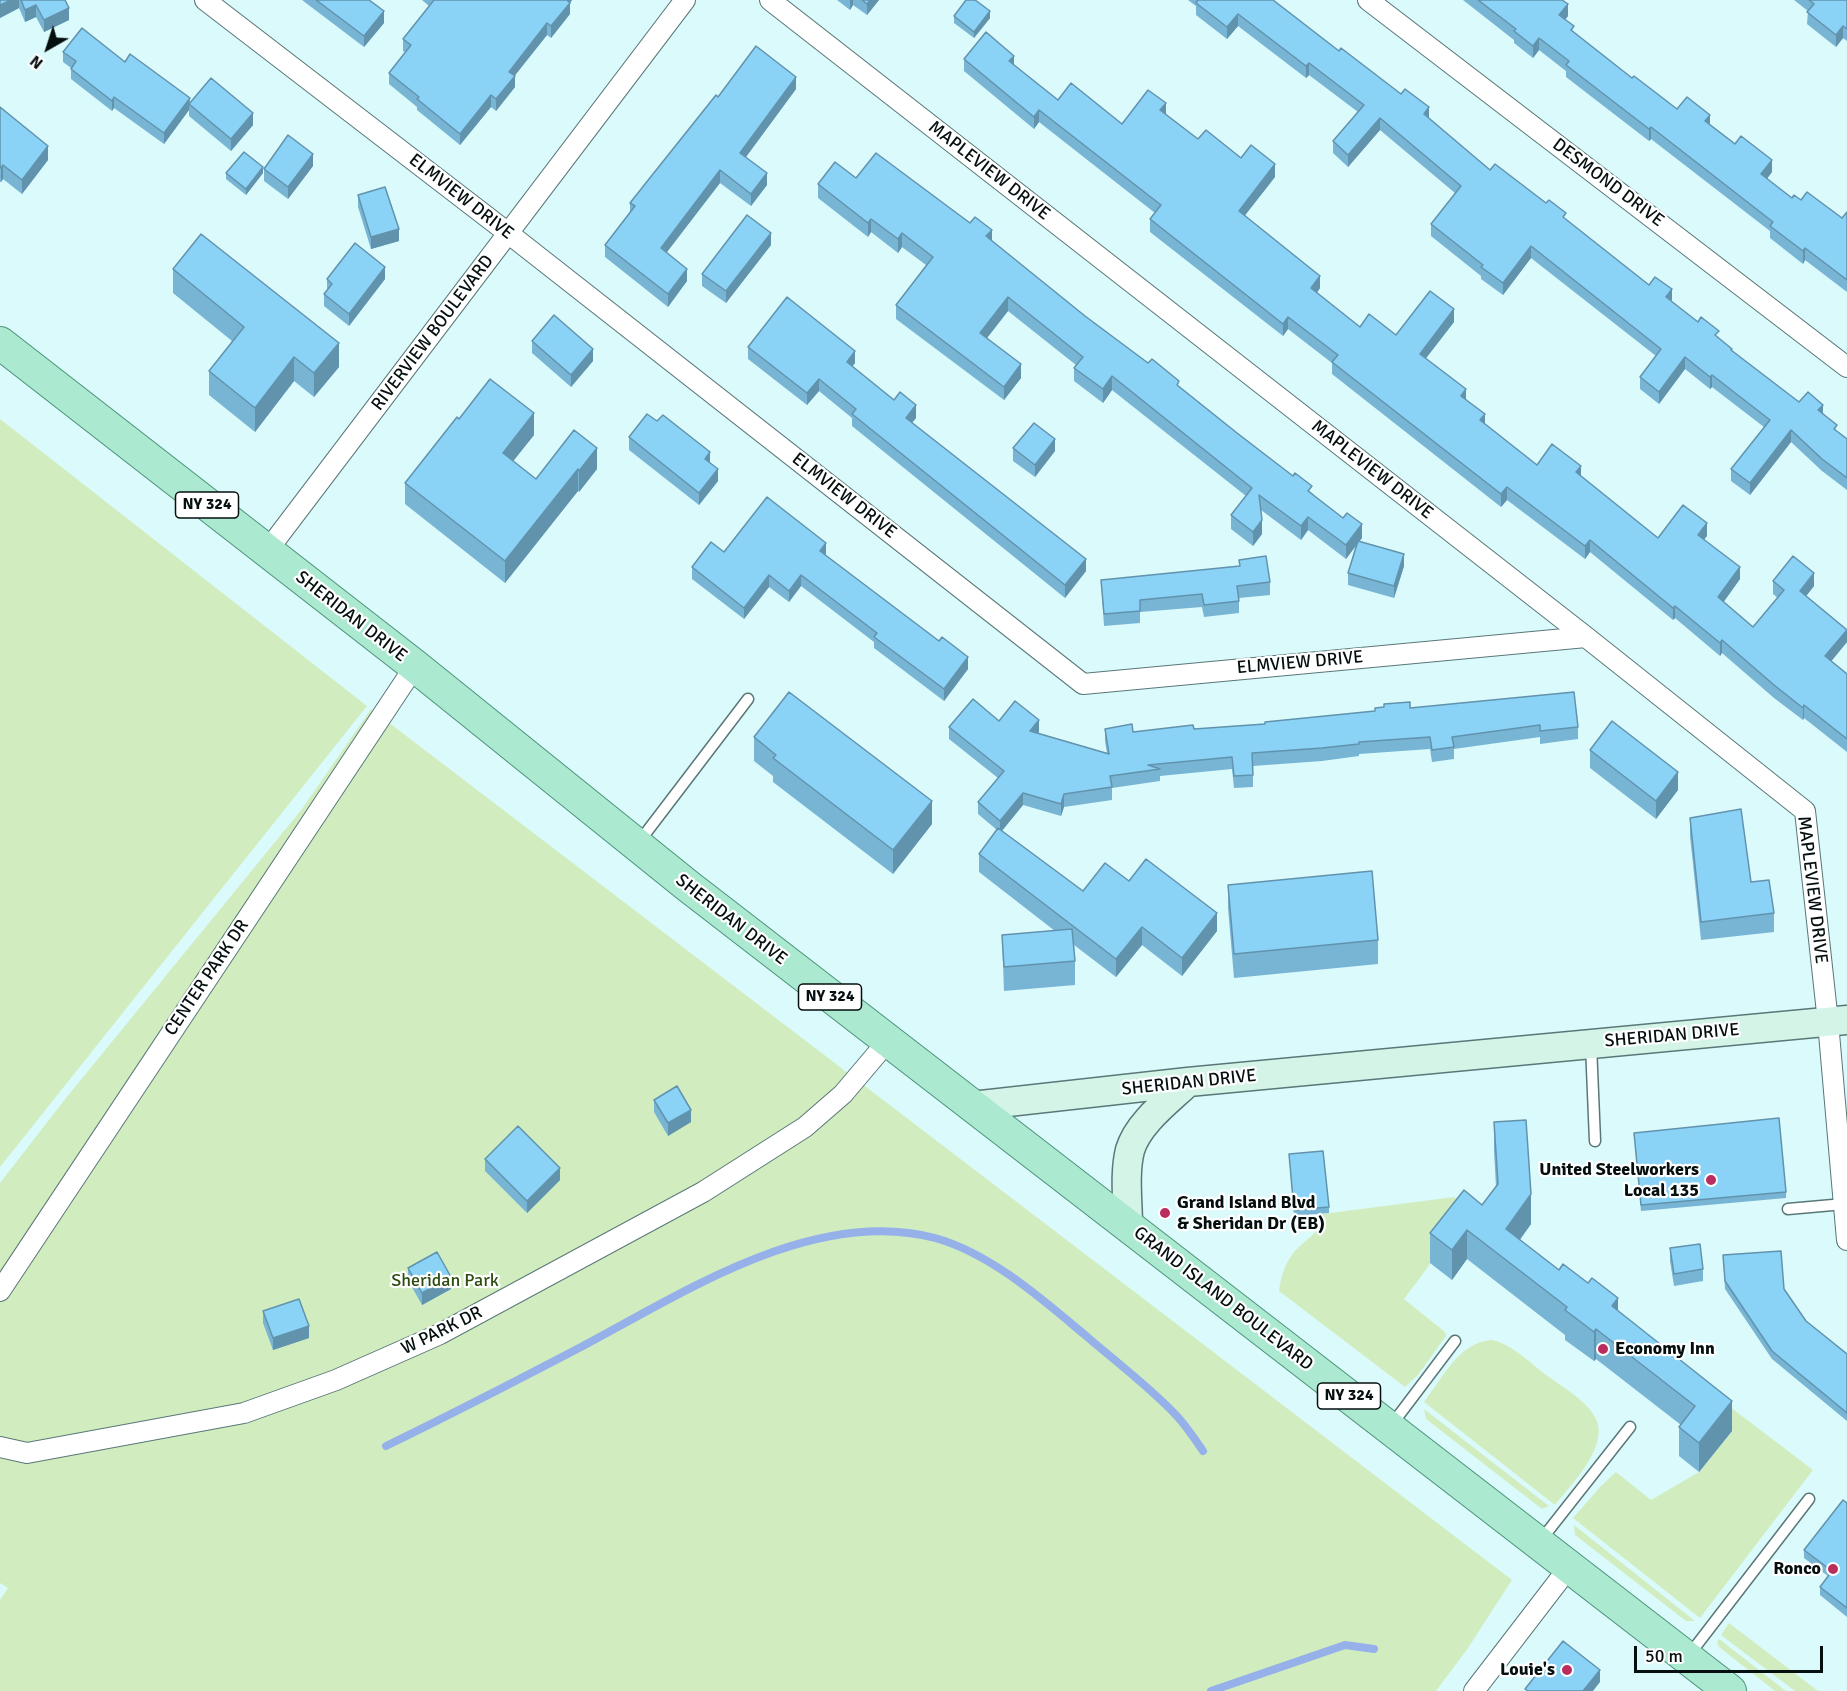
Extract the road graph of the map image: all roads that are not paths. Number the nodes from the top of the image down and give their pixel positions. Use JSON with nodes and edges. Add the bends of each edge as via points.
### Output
{"nodes":[{"id":1,"x":205,"y":0,"type":"edge"},
{"id":2,"x":685,"y":0,"type":"edge"},
{"id":3,"x":770,"y":0,"type":"edge"},
{"id":4,"x":1368,"y":0,"type":"edge"},
{"id":5,"x":508,"y":233,"type":"junction"},
{"id":6,"x":0,"y":343,"type":"edge"},
{"id":7,"x":1847,"y":367,"type":"edge"},
{"id":8,"x":267,"y":551,"type":"junction"},
{"id":9,"x":1586,"y":637,"type":"junction"},
{"id":10,"x":414,"y":666,"type":"junction"},
{"id":11,"x":748,"y":699,"type":"dead end"},
{"id":12,"x":637,"y":845,"type":"junction"},
{"id":13,"x":1837,"y":1021,"type":"edge"},
{"id":14,"x":887,"y":1042,"type":"junction"},
{"id":15,"x":1591,"y":1044,"type":"junction"},
{"id":16,"x":1188,"y":1082,"type":"junction"},
{"id":17,"x":972,"y":1106,"type":"junction"},
{"id":18,"x":1595,"y":1141,"type":"dead end"},
{"id":19,"x":1844,"y":1204,"type":"junction"},
{"id":20,"x":1788,"y":1209,"type":"dead end"},
{"id":21,"x":1128,"y":1226,"type":"junction"},
{"id":22,"x":1847,"y":1240,"type":"edge"},
{"id":23,"x":0,"y":1291,"type":"edge"},
{"id":24,"x":1455,"y":1341,"type":"dead end"},
{"id":25,"x":1390,"y":1427,"type":"junction"},
{"id":26,"x":1630,"y":1427,"type":"dead end"},
{"id":27,"x":0,"y":1447,"type":"edge"},
{"id":28,"x":1809,"y":1499,"type":"dead end"},
{"id":29,"x":1539,"y":1542,"type":"junction"},
{"id":30,"x":1570,"y":1566,"type":"junction"},
{"id":31,"x":1687,"y":1658,"type":"junction"},
{"id":32,"x":1474,"y":1691,"type":"edge"},
{"id":33,"x":1730,"y":1691,"type":"edge"}],
"edges":[{"from":1,"to":5,"type":"street","name":"ELMVIEW DRIVE"},
{"from":2,"to":5,"type":"street","name":"RIVERVIEW BOULEVARD"},
{"from":3,"to":9,"type":"street","name":"MAPLEVIEW DRIVE"},
{"from":4,"to":7,"type":"street","name":"DESMOND DRIVE"},
{"from":5,"to":8,"type":"street","name":"RIVERVIEW BOULEVARD"},
{"from":5,"to":9,"type":"street","name":"ELMVIEW DRIVE","via":[[1083,684]]},
{"from":6,"to":8,"type":"main road","name":"SHERIDAN DRIVE","number":"NY 324"},
{"from":8,"to":10,"type":"main road","name":"SHERIDAN DRIVE","number":"NY 324"},
{"from":9,"to":13,"type":"street","name":"MAPLEVIEW DRIVE","via":[[1805,811]]},
{"from":10,"to":12,"type":"main road","name":"SHERIDAN DRIVE","number":"NY 324"},
{"from":10,"to":23,"type":"street","name":"CENTER PARK DR"},
{"from":11,"to":12,"type":"lane"},
{"from":12,"to":14,"type":"main road","name":"SHERIDAN DRIVE","number":"NY 324"},
{"from":13,"to":15,"type":"main road","name":"SHERIDAN DRIVE"},
{"from":13,"to":19,"type":"street","name":"MAPLEVIEW DRIVE"},
{"from":14,"to":17,"type":"main road","name":"SHERIDAN DRIVE","number":"NY 324"},
{"from":14,"to":27,"type":"street","name":"W PARK DR","via":[[843,1094],[805,1127],[703,1192],[440,1334],[336,1380],[244,1413],[27,1453]]},
{"from":15,"to":16,"type":"main road","name":"SHERIDAN DRIVE"},
{"from":15,"to":18,"type":"lane"},
{"from":16,"to":17,"type":"main road","name":"SHERIDAN DRIVE"},
{"from":16,"to":21,"type":"main road","via":[[1151,1117],[1130,1150]]},
{"from":17,"to":21,"type":"main road","name":"GRAND ISLAND BOULEVARD","number":"NY 324"},
{"from":19,"to":20,"type":"lane"},
{"from":19,"to":22,"type":"street","name":"MAPLEVIEW DRIVE"},
{"from":21,"to":25,"type":"main road","name":"GRAND ISLAND BOULEVARD","number":"NY 324"},
{"from":24,"to":25,"type":"lane"},
{"from":25,"to":29,"type":"main road","name":"GRAND ISLAND BOULEVARD","number":"NY 324"},
{"from":26,"to":29,"type":"lane"},
{"from":28,"to":31,"type":"lane"},
{"from":29,"to":30,"type":"main road","name":"GRAND ISLAND BOULEVARD","number":"NY 324"},
{"from":30,"to":31,"type":"main road","name":"GRAND ISLAND BOULEVARD","number":"NY 324"},
{"from":30,"to":32,"type":"street"},
{"from":31,"to":33,"type":"main road","name":"GRAND ISLAND BOULEVARD","number":"NY 324"}]}
